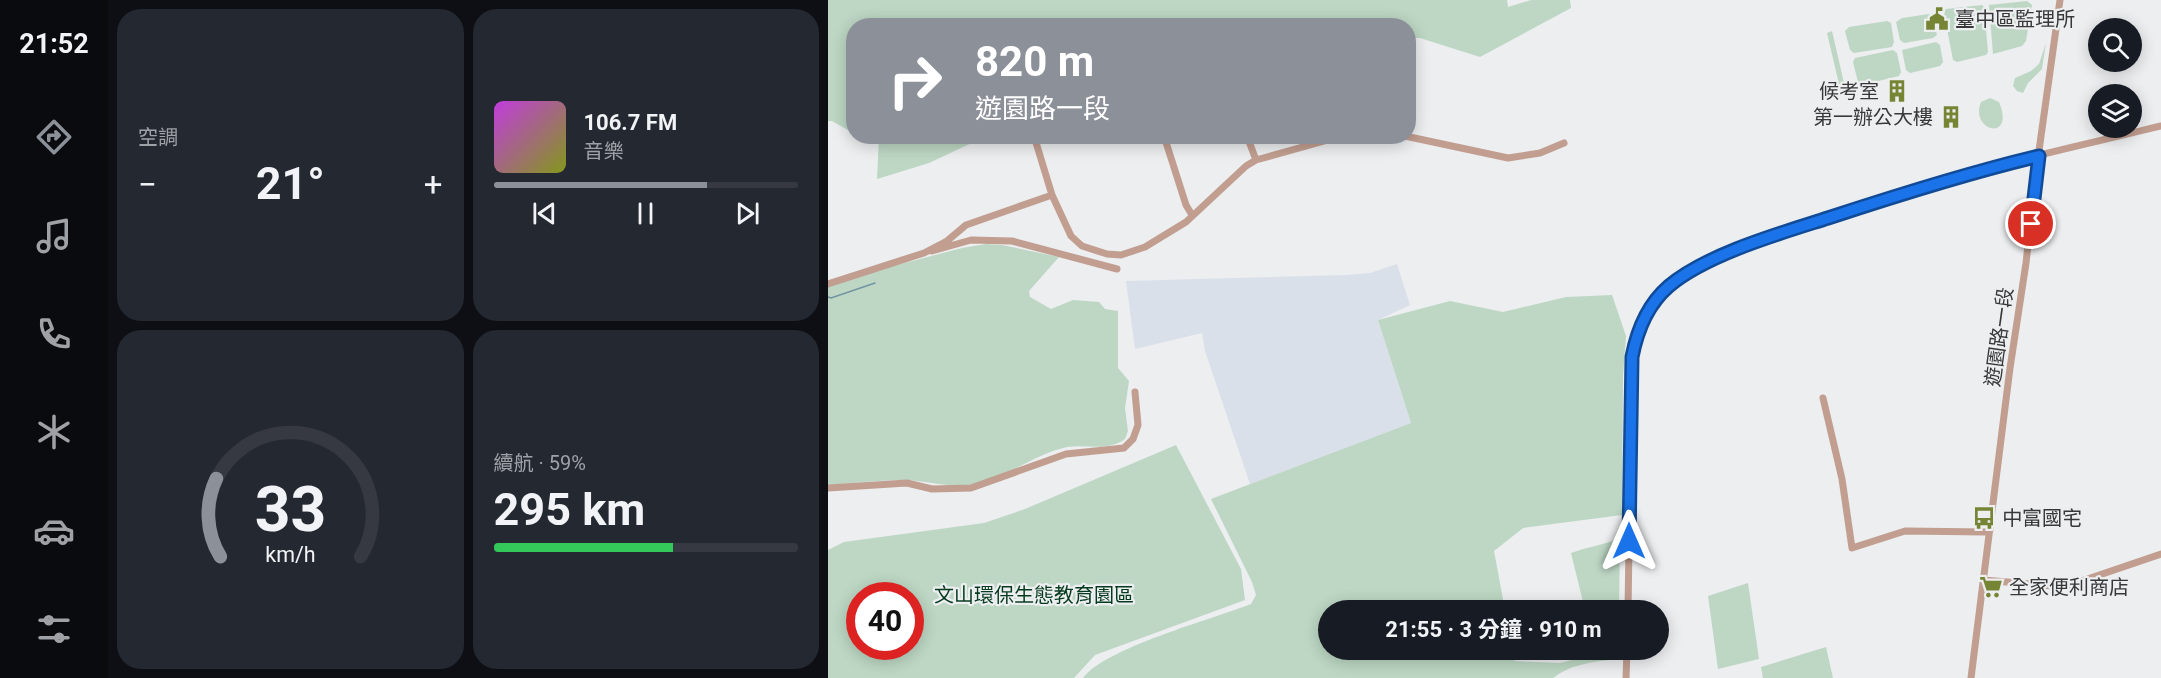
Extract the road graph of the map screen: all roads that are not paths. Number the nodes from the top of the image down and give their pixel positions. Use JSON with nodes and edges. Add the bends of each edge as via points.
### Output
{"nodes":[{"id":1,"x":2060,"y":0,"type":"edge"},
{"id":2,"x":2161,"y":126,"type":"edge"},
{"id":3,"x":1416,"y":138,"type":"edge"},
{"id":4,"x":1564,"y":143,"type":"dead end"},
{"id":5,"x":1036,"y":144,"type":"edge"},
{"id":6,"x":1167,"y":144,"type":"edge"},
{"id":7,"x":1250,"y":144,"type":"edge"},
{"id":8,"x":1313,"y":144,"type":"edge"},
{"id":9,"x":2039,"y":156,"type":"junction"},
{"id":10,"x":1256,"y":160,"type":"junction"},
{"id":11,"x":1052,"y":195,"type":"junction"},
{"id":12,"x":1192,"y":215,"type":"junction"},
{"id":13,"x":924,"y":253,"type":"junction"},
{"id":14,"x":1117,"y":269,"type":"dead end"},
{"id":15,"x":828,"y":284,"type":"edge"},
{"id":16,"x":1135,"y":392,"type":"dead end"},
{"id":17,"x":1823,"y":398,"type":"dead end"},
{"id":18,"x":828,"y":488,"type":"edge"},
{"id":19,"x":1990,"y":530,"type":"junction"},
{"id":20,"x":2161,"y":554,"type":"edge"},
{"id":21,"x":1984,"y":580,"type":"junction"},
{"id":22,"x":1628,"y":600,"type":"edge"},
{"id":23,"x":1627,"y":660,"type":"edge"},
{"id":24,"x":1626,"y":678,"type":"edge"},
{"id":25,"x":1971,"y":678,"type":"edge"}],
"edges":[{"from":1,"to":9,"type":"street","name":"遊園路一段"},
{"from":2,"to":9,"type":"street"},
{"from":3,"to":4,"type":"street","via":[[1508,158],[1540,153]]},
{"from":5,"to":11,"type":"street"},
{"from":6,"to":12,"type":"street"},
{"from":7,"to":10,"type":"street"},
{"from":8,"to":10,"type":"street"},
{"from":9,"to":19,"type":"street","name":"遊園路一段"},
{"from":9,"to":22,"type":"street","via":[[1939,182],[1793,229],[1711,260],[1668,286],[1643,322],[1632,357]]},
{"from":10,"to":12,"type":"street"},
{"from":11,"to":12,"type":"street","via":[[1071,237],[1082,246],[1107,254],[1121,255],[1145,247]]},
{"from":11,"to":13,"type":"street","via":[[966,225]]},
{"from":13,"to":14,"type":"street","via":[[971,240],[1012,241]]},
{"from":13,"to":15,"type":"street"},
{"from":16,"to":18,"type":"street","via":[[1138,425],[1133,439],[1124,448],[1066,454],[971,488],[932,489],[907,483]]},
{"from":17,"to":19,"type":"street","via":[[1842,479],[1852,548],[1905,531]]},
{"from":19,"to":21,"type":"street","name":"遊園路一段"},
{"from":20,"to":21,"type":"street","via":[[2064,586]]},
{"from":21,"to":25,"type":"street","name":"遊園路一段"},
{"from":23,"to":24,"type":"street"}]}
